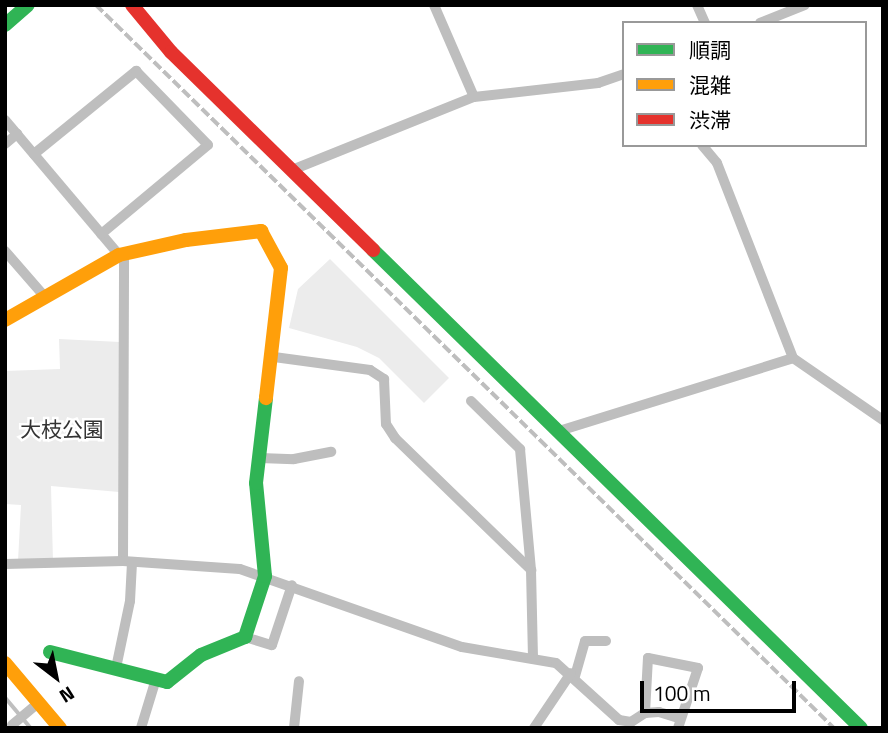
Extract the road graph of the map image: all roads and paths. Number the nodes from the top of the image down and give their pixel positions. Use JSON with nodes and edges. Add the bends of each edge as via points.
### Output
{"nodes":[{"id":1,"x":28,"y":5,"type":"edge"},
{"id":2,"x":132,"y":5,"type":"edge"},
{"id":3,"x":140,"y":5,"type":"edge"},
{"id":4,"x":434,"y":5,"type":"edge"},
{"id":5,"x":697,"y":5,"type":"edge"},
{"id":6,"x":806,"y":5,"type":"edge"},
{"id":7,"x":704,"y":21,"type":"edge"},
{"id":8,"x":765,"y":21,"type":"edge"},
{"id":9,"x":5,"y":25,"type":"edge"},
{"id":10,"x":152,"y":31,"type":"junction"},
{"id":11,"x":622,"y":75,"type":"edge"},
{"id":12,"x":474,"y":97,"type":"junction"},
{"id":13,"x":5,"y":120,"type":"edge"},
{"id":14,"x":17,"y":134,"type":"junction"},
{"id":15,"x":5,"y":144,"type":"edge"},
{"id":16,"x":704,"y":147,"type":"edge"},
{"id":17,"x":34,"y":154,"type":"junction"},
{"id":18,"x":292,"y":170,"type":"junction"},
{"id":19,"x":101,"y":234,"type":"junction"},
{"id":20,"x":5,"y":251,"type":"edge"},
{"id":21,"x":122,"y":254,"type":"junction"},
{"id":22,"x":45,"y":297,"type":"junction"},
{"id":23,"x":5,"y":320,"type":"edge"},
{"id":24,"x":274,"y":357,"type":"junction"},
{"id":25,"x":793,"y":358,"type":"junction"},
{"id":26,"x":471,"y":401,"type":"dead end"},
{"id":27,"x":883,"y":420,"type":"edge"},
{"id":28,"x":559,"y":431,"type":"junction"},
{"id":29,"x":331,"y":452,"type":"dead end"},
{"id":30,"x":260,"y":458,"type":"junction"},
{"id":31,"x":128,"y":561,"type":"junction"},
{"id":32,"x":5,"y":564,"type":"edge"},
{"id":33,"x":531,"y":570,"type":"junction"},
{"id":34,"x":265,"y":576,"type":"junction"},
{"id":35,"x":292,"y":585,"type":"junction"},
{"id":36,"x":244,"y":637,"type":"junction"},
{"id":37,"x":606,"y":641,"type":"dead end"},
{"id":38,"x":50,"y":652,"type":"dead end"},
{"id":39,"x":533,"y":659,"type":"junction"},
{"id":40,"x":5,"y":663,"type":"edge"},
{"id":41,"x":116,"y":668,"type":"junction"},
{"id":42,"x":573,"y":674,"type":"junction"},
{"id":43,"x":156,"y":679,"type":"junction"},
{"id":44,"x":299,"y":681,"type":"dead end"},
{"id":45,"x":34,"y":707,"type":"junction"},
{"id":46,"x":645,"y":713,"type":"junction"},
{"id":47,"x":12,"y":723,"type":"edge"},
{"id":48,"x":678,"y":723,"type":"edge"},
{"id":49,"x":630,"y":725,"type":"edge"},
{"id":50,"x":60,"y":728,"type":"edge"},
{"id":51,"x":141,"y":728,"type":"edge"},
{"id":52,"x":294,"y":728,"type":"edge"},
{"id":53,"x":534,"y":728,"type":"edge"},
{"id":54,"x":861,"y":728,"type":"edge"}],
"edges":[{"from":1,"to":9,"type":"main road"},
{"from":2,"to":10,"type":"main road"},
{"from":3,"to":10,"type":"street"},
{"from":4,"to":12,"type":"street"},
{"from":5,"to":7,"type":"street"},
{"from":6,"to":8,"type":"street"},
{"from":10,"to":18,"type":"main road"},
{"from":11,"to":12,"type":"street","via":[[598,83]]},
{"from":12,"to":18,"type":"street"},
{"from":13,"to":14,"type":"street"},
{"from":14,"to":15,"type":"street"},
{"from":14,"to":17,"type":"street"},
{"from":16,"to":25,"type":"street","via":[[717,163]]},
{"from":17,"to":19,"type":"street"},
{"from":17,"to":19,"type":"street","via":[[136,71],[208,145]]},
{"from":18,"to":28,"type":"main road"},
{"from":19,"to":21,"type":"street"},
{"from":20,"to":22,"type":"street"},
{"from":21,"to":22,"type":"main road"},
{"from":21,"to":24,"type":"main road","via":[[261,231],[281,268]]},
{"from":21,"to":31,"type":"street"},
{"from":22,"to":23,"type":"main road"},
{"from":24,"to":30,"type":"main road"},
{"from":24,"to":33,"type":"street","via":[[370,370],[384,379],[386,424],[395,438]]},
{"from":25,"to":27,"type":"street"},
{"from":25,"to":28,"type":"street"},
{"from":26,"to":33,"type":"street","via":[[520,449]]},
{"from":28,"to":54,"type":"main road"},
{"from":29,"to":30,"type":"street","via":[[294,460]]},
{"from":30,"to":34,"type":"main road","via":[[256,483]]},
{"from":31,"to":32,"type":"street"},
{"from":31,"to":34,"type":"street","via":[[213,565]]},
{"from":31,"to":41,"type":"street","via":[[130,601]]},
{"from":33,"to":39,"type":"street"},
{"from":34,"to":35,"type":"street"},
{"from":34,"to":36,"type":"main road"},
{"from":35,"to":36,"type":"street","via":[[272,645]]},
{"from":35,"to":39,"type":"street","via":[[462,647]]},
{"from":36,"to":43,"type":"main road","via":[[201,655],[167,682]]},
{"from":37,"to":42,"type":"street","via":[[585,641]]},
{"from":38,"to":41,"type":"main road"},
{"from":39,"to":42,"type":"street"},
{"from":40,"to":45,"type":"main road"},
{"from":41,"to":43,"type":"main road"},
{"from":42,"to":49,"type":"street","via":[[619,720]]},
{"from":42,"to":53,"type":"street"},
{"from":43,"to":51,"type":"street"},
{"from":44,"to":52,"type":"street"},
{"from":45,"to":47,"type":"street"},
{"from":45,"to":50,"type":"main road"},
{"from":46,"to":48,"type":"street"},
{"from":46,"to":48,"type":"street","via":[[648,658],[698,668]]},
{"from":46,"to":49,"type":"street"}]}
